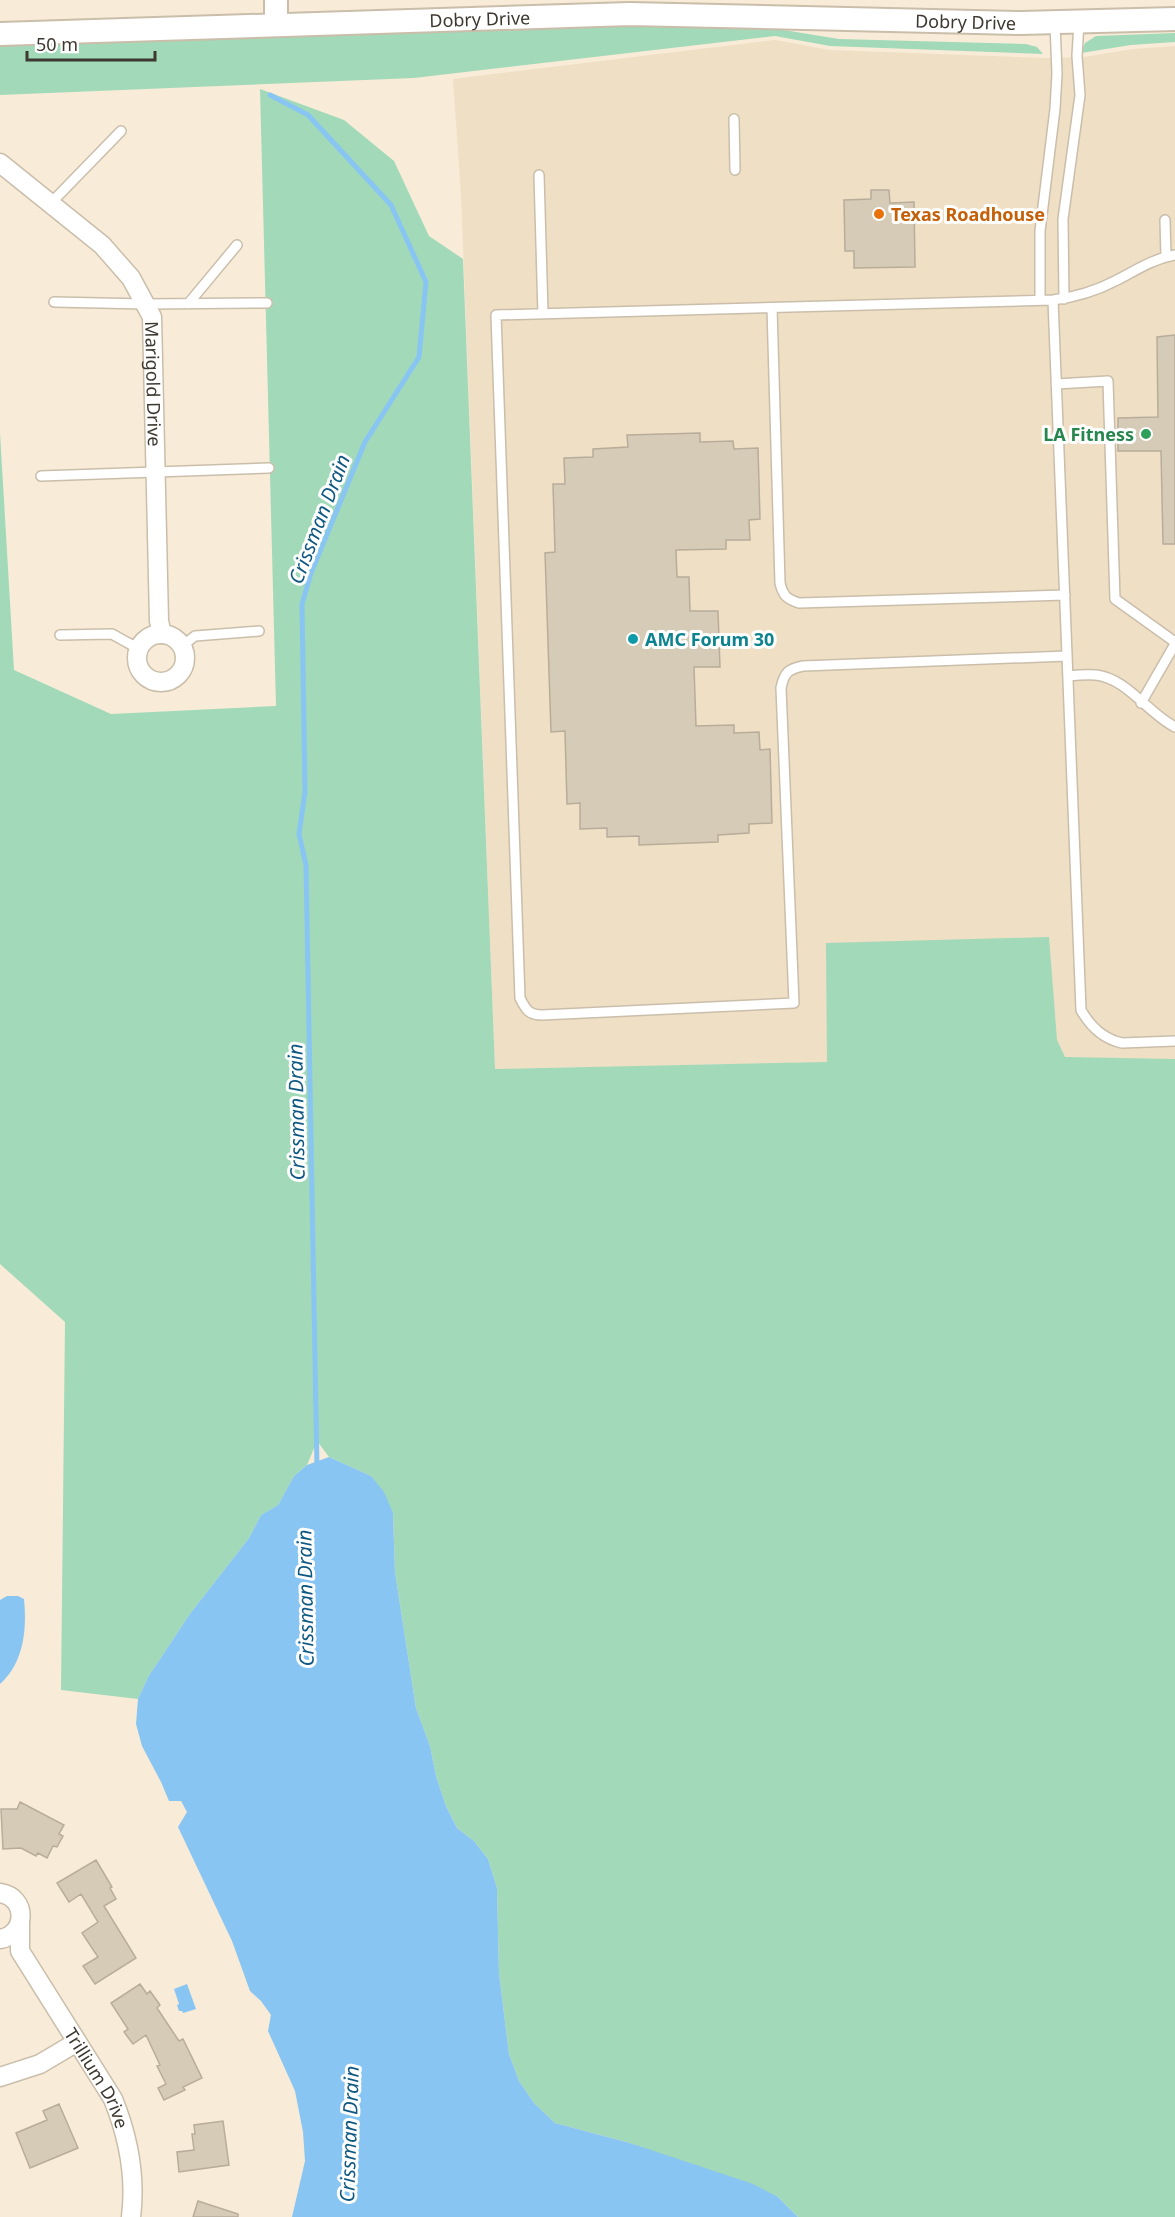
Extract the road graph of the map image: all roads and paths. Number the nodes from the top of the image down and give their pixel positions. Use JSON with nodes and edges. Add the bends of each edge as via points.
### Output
{"nodes":[{"id":1,"x":276,"y":0,"type":"edge"},
{"id":2,"x":1175,"y":19,"type":"edge"},
{"id":3,"x":1079,"y":22,"type":"junction"},
{"id":4,"x":1054,"y":23,"type":"junction"},
{"id":5,"x":276,"y":24,"type":"junction"},
{"id":6,"x":0,"y":34,"type":"edge"},
{"id":7,"x":734,"y":119,"type":"dead end"},
{"id":8,"x":121,"y":131,"type":"dead end"},
{"id":9,"x":0,"y":163,"type":"edge"},
{"id":10,"x":735,"y":170,"type":"dead end"},
{"id":11,"x":539,"y":175,"type":"dead end"},
{"id":12,"x":51,"y":203,"type":"junction"},
{"id":13,"x":1165,"y":220,"type":"dead end"},
{"id":14,"x":237,"y":245,"type":"dead end"},
{"id":15,"x":1171,"y":256,"type":"edge"},
{"id":16,"x":1064,"y":299,"type":"junction"},
{"id":17,"x":1040,"y":300,"type":"junction"},
{"id":18,"x":1053,"y":300,"type":"junction"},
{"id":19,"x":54,"y":302,"type":"dead end"},
{"id":20,"x":267,"y":303,"type":"dead end"},
{"id":21,"x":145,"y":304,"type":"junction"},
{"id":22,"x":188,"y":304,"type":"junction"},
{"id":23,"x":772,"y":308,"type":"junction"},
{"id":24,"x":543,"y":314,"type":"junction"},
{"id":25,"x":1056,"y":384,"type":"junction"},
{"id":26,"x":269,"y":468,"type":"dead end"},
{"id":27,"x":156,"y":472,"type":"junction"},
{"id":28,"x":41,"y":476,"type":"dead end"},
{"id":29,"x":1065,"y":595,"type":"junction"},
{"id":30,"x":259,"y":631,"type":"dead end"},
{"id":31,"x":162,"y":634,"type":"junction"},
{"id":32,"x":60,"y":635,"type":"dead end"},
{"id":33,"x":1175,"y":643,"type":"edge"},
{"id":34,"x":182,"y":646,"type":"junction"},
{"id":35,"x":139,"y":649,"type":"junction"},
{"id":36,"x":1067,"y":656,"type":"junction"},
{"id":37,"x":1068,"y":676,"type":"junction"},
{"id":38,"x":1141,"y":703,"type":"junction"},
{"id":39,"x":1175,"y":727,"type":"edge"},
{"id":40,"x":1175,"y":1041,"type":"edge"},
{"id":41,"x":0,"y":1893,"type":"edge"},
{"id":42,"x":20,"y":1924,"type":"junction"},
{"id":43,"x":0,"y":1940,"type":"edge"},
{"id":44,"x":20,"y":1951,"type":"junction"},
{"id":45,"x":77,"y":2042,"type":"junction"},
{"id":46,"x":0,"y":2077,"type":"edge"},
{"id":47,"x":131,"y":2217,"type":"edge"}],
"edges":[{"from":1,"to":5,"type":"street"},
{"from":2,"to":3,"type":"street","name":"Dobry Drive"},
{"from":3,"to":4,"type":"street","name":"Dobry Drive"},
{"from":3,"to":16,"type":"lane","via":[[1080,95],[1063,219]]},
{"from":4,"to":5,"type":"street","name":"Dobry Drive","via":[[630,14]]},
{"from":4,"to":17,"type":"lane","via":[[1056,98],[1040,231]]},
{"from":5,"to":6,"type":"street","name":"Dobry Drive"},
{"from":7,"to":10,"type":"lane"},
{"from":8,"to":12,"type":"lane"},
{"from":9,"to":12,"type":"street","name":"Marigold Drive"},
{"from":11,"to":24,"type":"lane"},
{"from":12,"to":21,"type":"street","name":"Marigold Drive","via":[[102,245],[131,278]]},
{"from":13,"to":15,"type":"lane"},
{"from":14,"to":22,"type":"lane"},
{"from":15,"to":16,"type":"lane","via":[[1088,294]]},
{"from":16,"to":18,"type":"lane"},
{"from":17,"to":18,"type":"lane"},
{"from":17,"to":23,"type":"lane"},
{"from":18,"to":25,"type":"lane"},
{"from":19,"to":21,"type":"lane"},
{"from":20,"to":22,"type":"lane"},
{"from":21,"to":22,"type":"lane"},
{"from":21,"to":27,"type":"street","name":"Marigold Drive","via":[[152,317]]},
{"from":23,"to":24,"type":"lane"},
{"from":23,"to":29,"type":"lane","via":[[780,583],[789,600],[799,603]]},
{"from":24,"to":36,"type":"lane","via":[[496,315],[520,998],[532,1015],[794,1004],[781,688],[783,676],[790,669]]},
{"from":25,"to":29,"type":"lane"},
{"from":25,"to":33,"type":"lane","via":[[1108,381],[1115,599]]},
{"from":26,"to":27,"type":"lane"},
{"from":27,"to":28,"type":"lane"},
{"from":27,"to":31,"type":"street","name":"Marigold Drive"},
{"from":29,"to":36,"type":"lane"},
{"from":30,"to":34,"type":"lane","via":[[195,636]]},
{"from":31,"to":34,"type":"street"},
{"from":31,"to":35,"type":"street","via":[[148,638]]},
{"from":32,"to":35,"type":"lane","via":[[112,634]]},
{"from":33,"to":38,"type":"lane"},
{"from":34,"to":35,"type":"street","via":[[185,663],[176,678],[168,682],[150,680],[143,674],[138,666]]},
{"from":36,"to":37,"type":"lane"},
{"from":37,"to":38,"type":"lane","via":[[1097,675],[1109,679]]},
{"from":37,"to":40,"type":"lane","via":[[1081,1010],[1092,1026],[1113,1041]]},
{"from":38,"to":39,"type":"lane"},
{"from":41,"to":42,"type":"street","via":[[17,1902]]},
{"from":42,"to":43,"type":"street","via":[[11,1936]]},
{"from":42,"to":44,"type":"street"},
{"from":43,"to":44,"type":"street"},
{"from":44,"to":45,"type":"street","name":"Trillium Drive"},
{"from":45,"to":46,"type":"street","via":[[40,2064]]},
{"from":45,"to":47,"type":"street","name":"Trillium Drive","via":[[113,2099],[123,2124],[133,2177]]}]}
